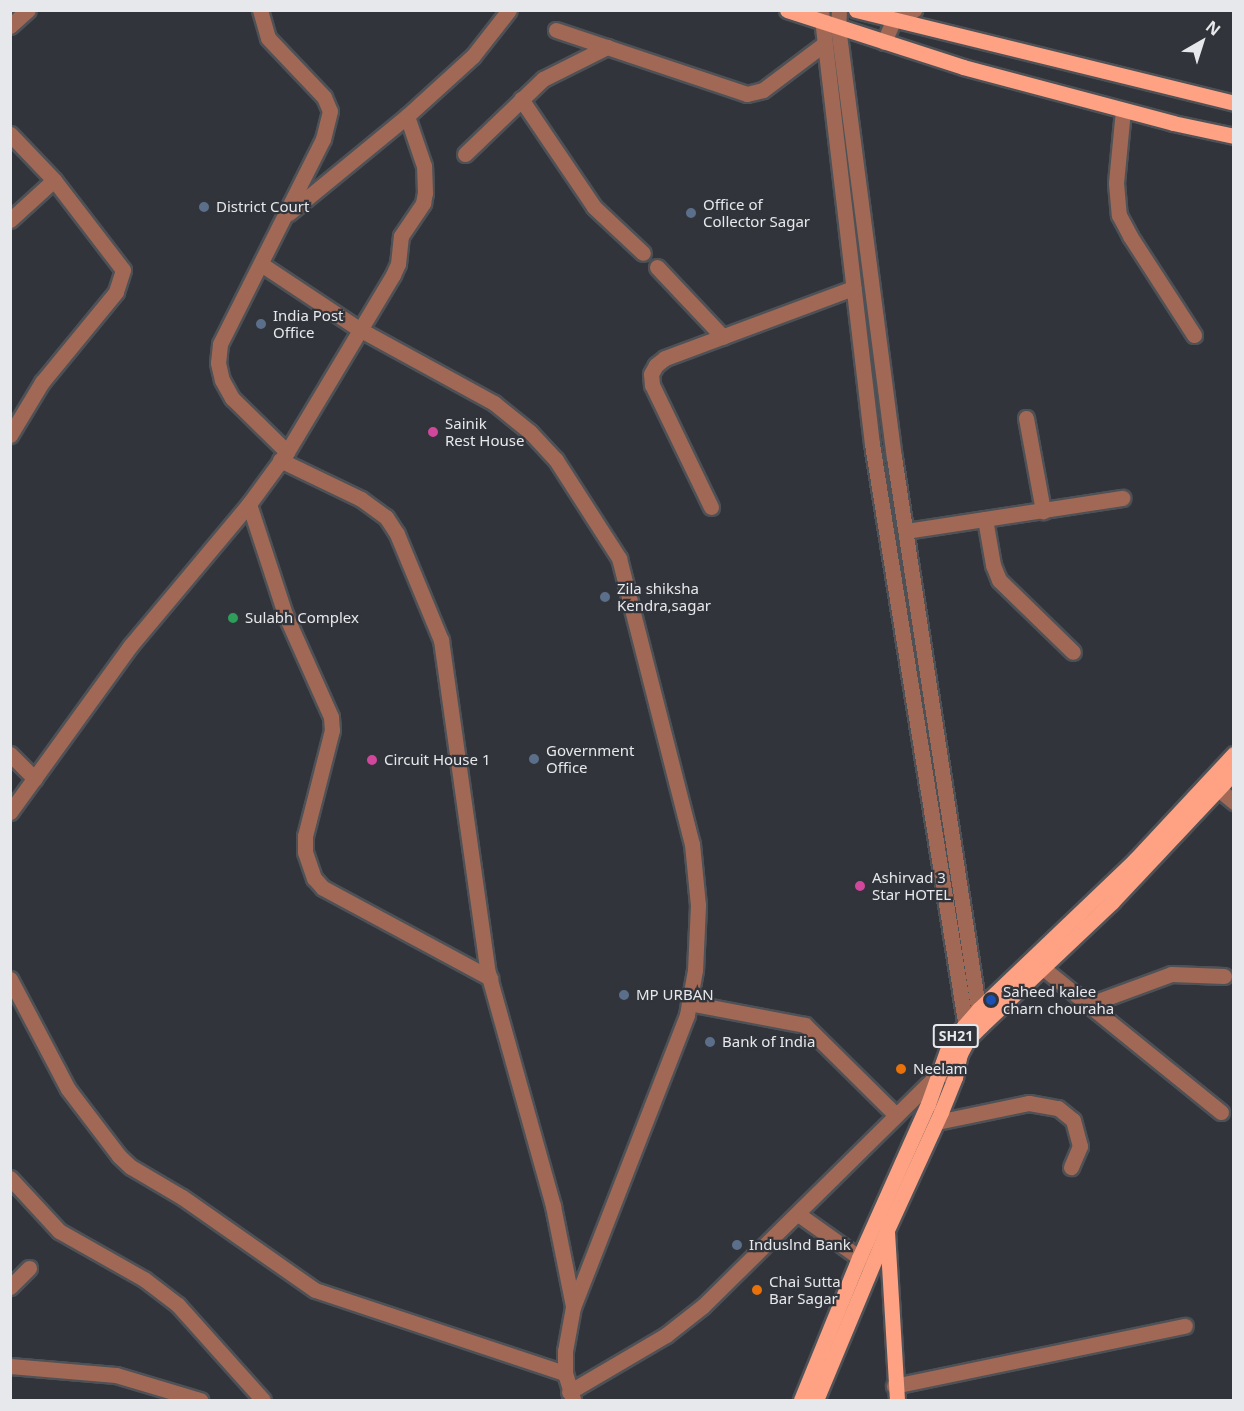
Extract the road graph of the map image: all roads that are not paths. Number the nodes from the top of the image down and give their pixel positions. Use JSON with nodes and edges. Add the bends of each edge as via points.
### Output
{"nodes":[{"id":1,"x":28,"y":10,"type":"edge"},
{"id":2,"x":260,"y":10,"type":"edge"},
{"id":3,"x":509,"y":10,"type":"edge"},
{"id":4,"x":787,"y":10,"type":"edge"},
{"id":5,"x":839,"y":10,"type":"edge"},
{"id":6,"x":856,"y":10,"type":"edge"},
{"id":7,"x":914,"y":10,"type":"edge"},
{"id":8,"x":821,"y":16,"type":"edge"},
{"id":9,"x":893,"y":21,"type":"junction"},
{"id":10,"x":10,"y":26,"type":"edge"},
{"id":11,"x":838,"y":27,"type":"junction"},
{"id":12,"x":556,"y":30,"type":"dead end"},
{"id":13,"x":884,"y":42,"type":"junction"},
{"id":14,"x":824,"y":44,"type":"junction"},
{"id":15,"x":607,"y":47,"type":"junction"},
{"id":16,"x":521,"y":99,"type":"junction"},
{"id":17,"x":1233,"y":103,"type":"edge"},
{"id":18,"x":1123,"y":110,"type":"junction"},
{"id":19,"x":407,"y":116,"type":"junction"},
{"id":20,"x":11,"y":135,"type":"edge"},
{"id":21,"x":1233,"y":136,"type":"edge"},
{"id":22,"x":465,"y":154,"type":"dead end"},
{"id":23,"x":54,"y":180,"type":"junction"},
{"id":24,"x":284,"y":218,"type":"junction"},
{"id":25,"x":10,"y":220,"type":"edge"},
{"id":26,"x":643,"y":253,"type":"dead end"},
{"id":27,"x":261,"y":264,"type":"junction"},
{"id":28,"x":657,"y":267,"type":"dead end"},
{"id":29,"x":853,"y":288,"type":"junction"},
{"id":30,"x":359,"y":329,"type":"junction"},
{"id":31,"x":1194,"y":335,"type":"dead end"},
{"id":32,"x":723,"y":337,"type":"junction"},
{"id":33,"x":1026,"y":418,"type":"dead end"},
{"id":34,"x":10,"y":435,"type":"edge"},
{"id":35,"x":283,"y":456,"type":"junction"},
{"id":36,"x":1122,"y":498,"type":"dead end"},
{"id":37,"x":249,"y":504,"type":"junction"},
{"id":38,"x":711,"y":507,"type":"dead end"},
{"id":39,"x":1043,"y":511,"type":"junction"},
{"id":40,"x":985,"y":519,"type":"junction"},
{"id":41,"x":906,"y":531,"type":"junction"},
{"id":42,"x":1073,"y":652,"type":"dead end"},
{"id":43,"x":10,"y":754,"type":"edge"},
{"id":44,"x":1233,"y":754,"type":"edge"},
{"id":45,"x":1233,"y":772,"type":"edge"},
{"id":46,"x":35,"y":779,"type":"junction"},
{"id":47,"x":1218,"y":789,"type":"junction"},
{"id":48,"x":1233,"y":802,"type":"edge"},
{"id":49,"x":10,"y":812,"type":"edge"},
{"id":50,"x":1043,"y":968,"type":"junction"},
{"id":51,"x":1224,"y":976,"type":"dead end"},
{"id":52,"x":490,"y":978,"type":"junction"},
{"id":53,"x":10,"y":979,"type":"edge"},
{"id":54,"x":689,"y":1003,"type":"junction"},
{"id":55,"x":1090,"y":1004,"type":"junction"},
{"id":56,"x":979,"y":1009,"type":"junction"},
{"id":57,"x":981,"y":1026,"type":"junction"},
{"id":58,"x":967,"y":1032,"type":"junction"},
{"id":59,"x":940,"y":1072,"type":"junction"},
{"id":60,"x":955,"y":1077,"type":"junction"},
{"id":61,"x":1221,"y":1112,"type":"dead end"},
{"id":62,"x":896,"y":1115,"type":"junction"},
{"id":63,"x":937,"y":1122,"type":"junction"},
{"id":64,"x":1071,"y":1167,"type":"dead end"},
{"id":65,"x":14,"y":1188,"type":"edge"},
{"id":66,"x":798,"y":1214,"type":"junction"},
{"id":67,"x":887,"y":1230,"type":"junction"},
{"id":68,"x":859,"y":1258,"type":"junction"},
{"id":69,"x":872,"y":1267,"type":"junction"},
{"id":70,"x":29,"y":1268,"type":"dead end"},
{"id":71,"x":10,"y":1287,"type":"edge"},
{"id":72,"x":573,"y":1307,"type":"junction"},
{"id":73,"x":1185,"y":1326,"type":"dead end"},
{"id":74,"x":10,"y":1366,"type":"edge"},
{"id":75,"x":565,"y":1373,"type":"junction"},
{"id":76,"x":896,"y":1393,"type":"edge"},
{"id":77,"x":571,"y":1396,"type":"edge"},
{"id":78,"x":200,"y":1401,"type":"edge"},
{"id":79,"x":263,"y":1401,"type":"edge"},
{"id":80,"x":801,"y":1401,"type":"edge"},
{"id":81,"x":816,"y":1401,"type":"edge"}],
"edges":[{"from":1,"to":10,"type":"street"},
{"from":2,"to":24,"type":"street","via":[[268,38],[324,97],[330,111],[323,139]]},
{"from":3,"to":19,"type":"street","via":[[473,56]]},
{"from":4,"to":8,"type":"main road"},
{"from":5,"to":11,"type":"street"},
{"from":6,"to":9,"type":"main road"},
{"from":7,"to":9,"type":"street"},
{"from":8,"to":11,"type":"main road"},
{"from":8,"to":14,"type":"street"},
{"from":9,"to":13,"type":"street"},
{"from":9,"to":17,"type":"main road"},
{"from":11,"to":13,"type":"main road"},
{"from":11,"to":41,"type":"street"},
{"from":12,"to":15,"type":"street"},
{"from":13,"to":18,"type":"main road"},
{"from":14,"to":15,"type":"street","via":[[755,94]]},
{"from":14,"to":29,"type":"street"},
{"from":15,"to":16,"type":"street","via":[[551,75]]},
{"from":16,"to":22,"type":"street"},
{"from":16,"to":26,"type":"street","via":[[594,207]]},
{"from":18,"to":21,"type":"main road"},
{"from":18,"to":31,"type":"street","via":[[1116,183],[1119,214]]},
{"from":19,"to":24,"type":"street"},
{"from":19,"to":30,"type":"street","via":[[424,166],[423,203],[401,236],[393,275]]},
{"from":20,"to":23,"type":"street"},
{"from":23,"to":25,"type":"street"},
{"from":23,"to":34,"type":"street","via":[[123,270],[116,292],[42,382]]},
{"from":24,"to":27,"type":"street"},
{"from":27,"to":30,"type":"street"},
{"from":27,"to":35,"type":"street","via":[[220,344],[218,363],[232,398]]},
{"from":28,"to":32,"type":"street"},
{"from":29,"to":32,"type":"street"},
{"from":29,"to":58,"type":"street","via":[[873,452]]},
{"from":30,"to":35,"type":"street"},
{"from":30,"to":54,"type":"street","via":[[494,403],[530,432],[556,460],[619,558],[692,844],[698,904]]},
{"from":32,"to":38,"type":"street","via":[[665,358],[651,374],[652,384]]},
{"from":33,"to":39,"type":"street"},
{"from":35,"to":37,"type":"street"},
{"from":35,"to":52,"type":"street","via":[[361,499],[386,518],[397,534],[441,640]]},
{"from":36,"to":39,"type":"street"},
{"from":37,"to":46,"type":"street","via":[[131,645]]},
{"from":37,"to":52,"type":"street","via":[[285,615],[331,717],[332,730],[305,836],[308,867],[323,888]]},
{"from":39,"to":40,"type":"street"},
{"from":40,"to":41,"type":"street"},
{"from":40,"to":42,"type":"street","via":[[999,580]]},
{"from":41,"to":56,"type":"street"},
{"from":43,"to":46,"type":"street"},
{"from":44,"to":56,"type":"main road","number":"SH21","via":[[1135,860]]},
{"from":45,"to":47,"type":"main road","number":"SH21"},
{"from":46,"to":49,"type":"street"},
{"from":47,"to":48,"type":"street"},
{"from":47,"to":50,"type":"main road","number":"SH21","via":[[1112,902]]},
{"from":50,"to":55,"type":"street"},
{"from":50,"to":57,"type":"main road","number":"SH21"},
{"from":51,"to":55,"type":"street","via":[[1171,974]]},
{"from":52,"to":72,"type":"street","via":[[552,1206]]},
{"from":53,"to":75,"type":"street","via":[[68,1089],[118,1156],[131,1167],[182,1197],[315,1290]]},
{"from":54,"to":62,"type":"street","via":[[805,1025]]},
{"from":54,"to":72,"type":"street"},
{"from":55,"to":61,"type":"street"},
{"from":56,"to":57,"type":"street"},
{"from":56,"to":58,"type":"main road","number":"SH21"},
{"from":57,"to":58,"type":"main road","number":"SH21"},
{"from":58,"to":59,"type":"main road","number":"SH21","via":[[950,1042]]},
{"from":58,"to":60,"type":"main road","number":"SH21"},
{"from":59,"to":60,"type":"street"},
{"from":59,"to":62,"type":"street"},
{"from":59,"to":68,"type":"main road","number":"SH21"},
{"from":60,"to":63,"type":"main road","number":"SH21"},
{"from":62,"to":66,"type":"street"},
{"from":63,"to":64,"type":"street","via":[[1029,1103],[1058,1108],[1073,1120],[1080,1146]]},
{"from":63,"to":67,"type":"main road","number":"SH21"},
{"from":65,"to":79,"type":"street","via":[[60,1231],[144,1279],[177,1305]]},
{"from":66,"to":68,"type":"street"},
{"from":66,"to":77,"type":"street","via":[[683,1322]]},
{"from":67,"to":69,"type":"main road"},
{"from":67,"to":76,"type":"main road","number":"SH21"},
{"from":68,"to":69,"type":"street"},
{"from":68,"to":80,"type":"main road","number":"SH21"},
{"from":69,"to":81,"type":"main road"},
{"from":70,"to":71,"type":"street"},
{"from":72,"to":75,"type":"street"},
{"from":73,"to":76,"type":"street"},
{"from":74,"to":78,"type":"street","via":[[116,1375]]},
{"from":75,"to":77,"type":"street"}]}
